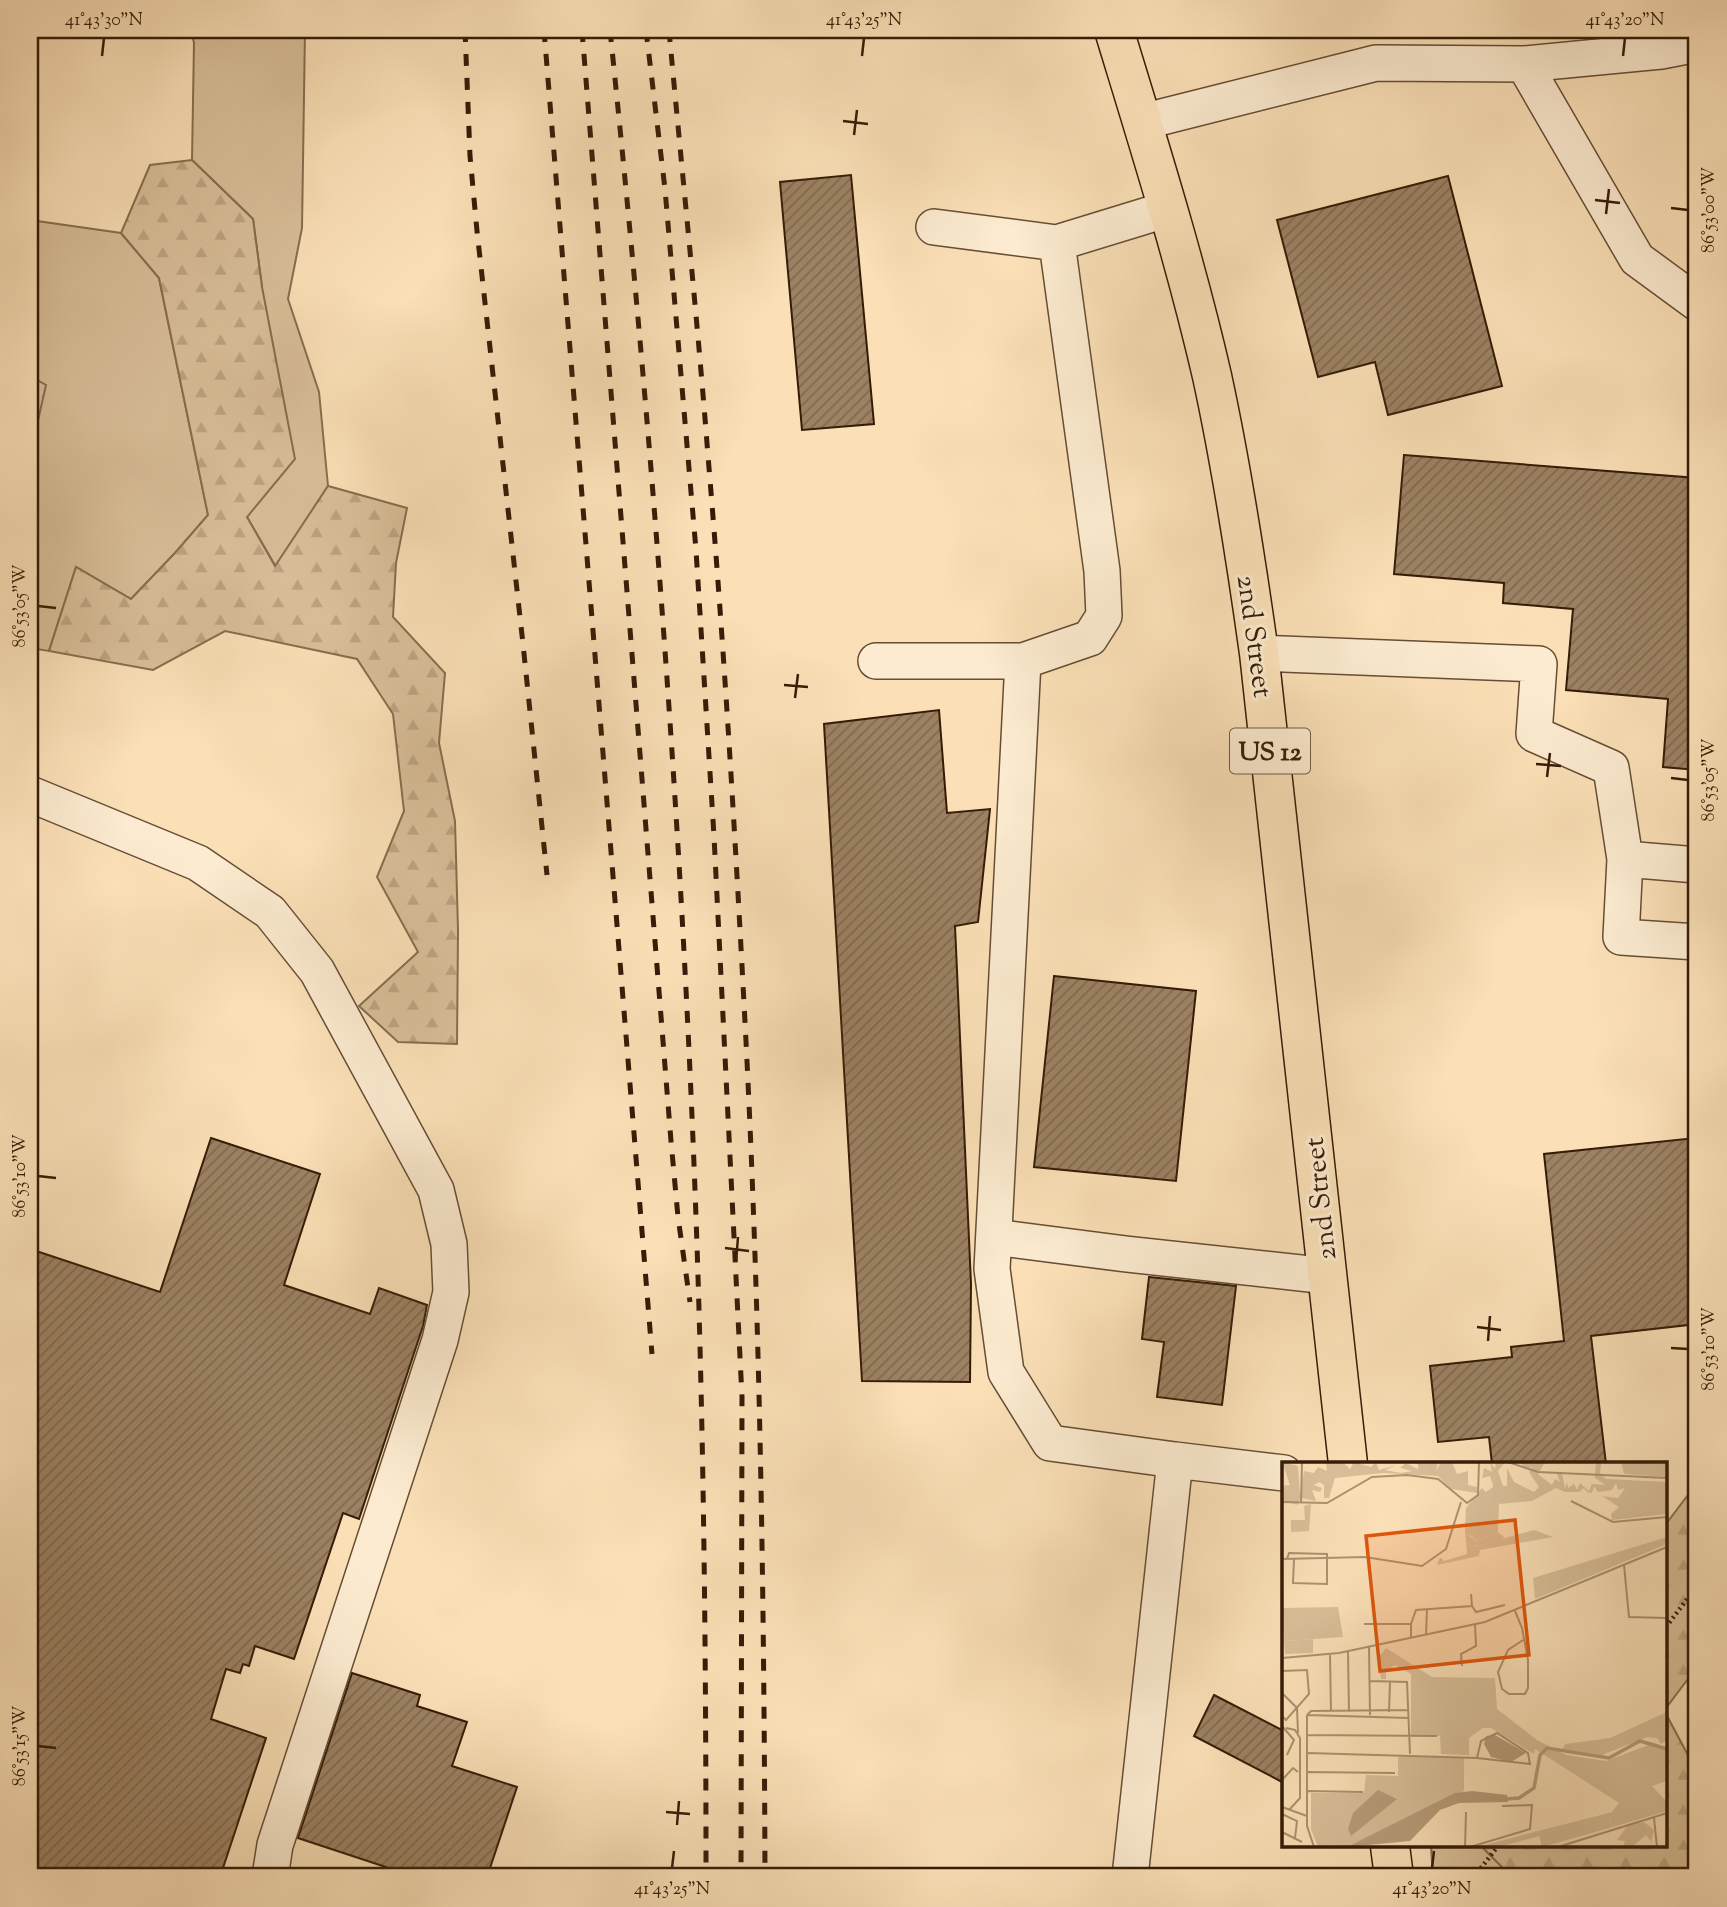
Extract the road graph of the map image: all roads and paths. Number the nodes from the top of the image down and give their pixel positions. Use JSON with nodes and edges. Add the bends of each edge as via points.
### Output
{"nodes":[{"id":1,"x":1114,"y":30,"type":"edge"},
{"id":2,"x":1697,"y":44,"type":"edge"},
{"id":3,"x":1524,"y":64,"type":"junction"},
{"id":4,"x":1142,"y":122,"type":"junction"},
{"id":5,"x":1168,"y":209,"type":"junction"},
{"id":6,"x":934,"y":227,"type":"dead end"},
{"id":7,"x":1058,"y":243,"type":"junction"},
{"id":8,"x":1697,"y":303,"type":"edge"},
{"id":9,"x":1259,"y":653,"type":"junction"},
{"id":10,"x":876,"y":661,"type":"dead end"},
{"id":11,"x":1023,"y":661,"type":"junction"},
{"id":12,"x":30,"y":794,"type":"edge"},
{"id":13,"x":1625,"y":859,"type":"junction"},
{"id":14,"x":1697,"y":865,"type":"edge"},
{"id":15,"x":1697,"y":942,"type":"edge"},
{"id":16,"x":994,"y":1237,"type":"junction"},
{"id":17,"x":1328,"y":1276,"type":"junction"},
{"id":18,"x":1175,"y":1460,"type":"junction"},
{"id":19,"x":1348,"y":1462,"type":"edge"},
{"id":20,"x":1282,"y":1473,"type":"edge"},
{"id":21,"x":1697,"y":1586,"type":"edge"},
{"id":22,"x":1668,"y":1624,"type":"edge"},
{"id":23,"x":1390,"y":1848,"type":"edge"},
{"id":24,"x":1496,"y":1848,"type":"edge"},
{"id":25,"x":270,"y":1877,"type":"edge"},
{"id":26,"x":1130,"y":1877,"type":"edge"},
{"id":27,"x":1394,"y":1877,"type":"edge"},
{"id":28,"x":1474,"y":1877,"type":"edge"}],
"edges":[{"from":1,"to":4,"type":"main road","name":"2nd Street","number":"US 12"},
{"from":2,"to":3,"type":"lane"},
{"from":3,"to":4,"type":"lane","via":[[1376,63]]},
{"from":3,"to":8,"type":"lane","via":[[1637,259]]},
{"from":4,"to":5,"type":"main road","name":"2nd Street","number":"US 12"},
{"from":5,"to":7,"type":"lane"},
{"from":5,"to":9,"type":"main road","name":"2nd Street","number":"US 12","via":[[1212,376]]},
{"from":6,"to":7,"type":"lane"},
{"from":7,"to":11,"type":"lane","via":[[1102,571],[1104,616],[1090,638]]},
{"from":9,"to":13,"type":"lane","via":[[1539,664],[1534,734],[1611,768]]},
{"from":9,"to":17,"type":"main road","name":"2nd Street","number":"US 12"},
{"from":10,"to":11,"type":"lane"},
{"from":11,"to":16,"type":"lane"},
{"from":12,"to":25,"type":"lane","via":[[198,863],[271,912],[317,971],[436,1190],[449,1244],[451,1292],[440,1340],[275,1845]]},
{"from":13,"to":14,"type":"lane"},
{"from":13,"to":15,"type":"lane","via":[[1621,937]]},
{"from":16,"to":17,"type":"lane"},
{"from":16,"to":18,"type":"lane","via":[[992,1269],[1006,1372],[1050,1443]]},
{"from":17,"to":19,"type":"main road","name":"2nd Street","number":"US 12"},
{"from":18,"to":20,"type":"lane"},
{"from":18,"to":26,"type":"lane"},
{"from":21,"to":22,"type":"path"},
{"from":23,"to":27,"type":"main road"},
{"from":24,"to":28,"type":"path"}]}
